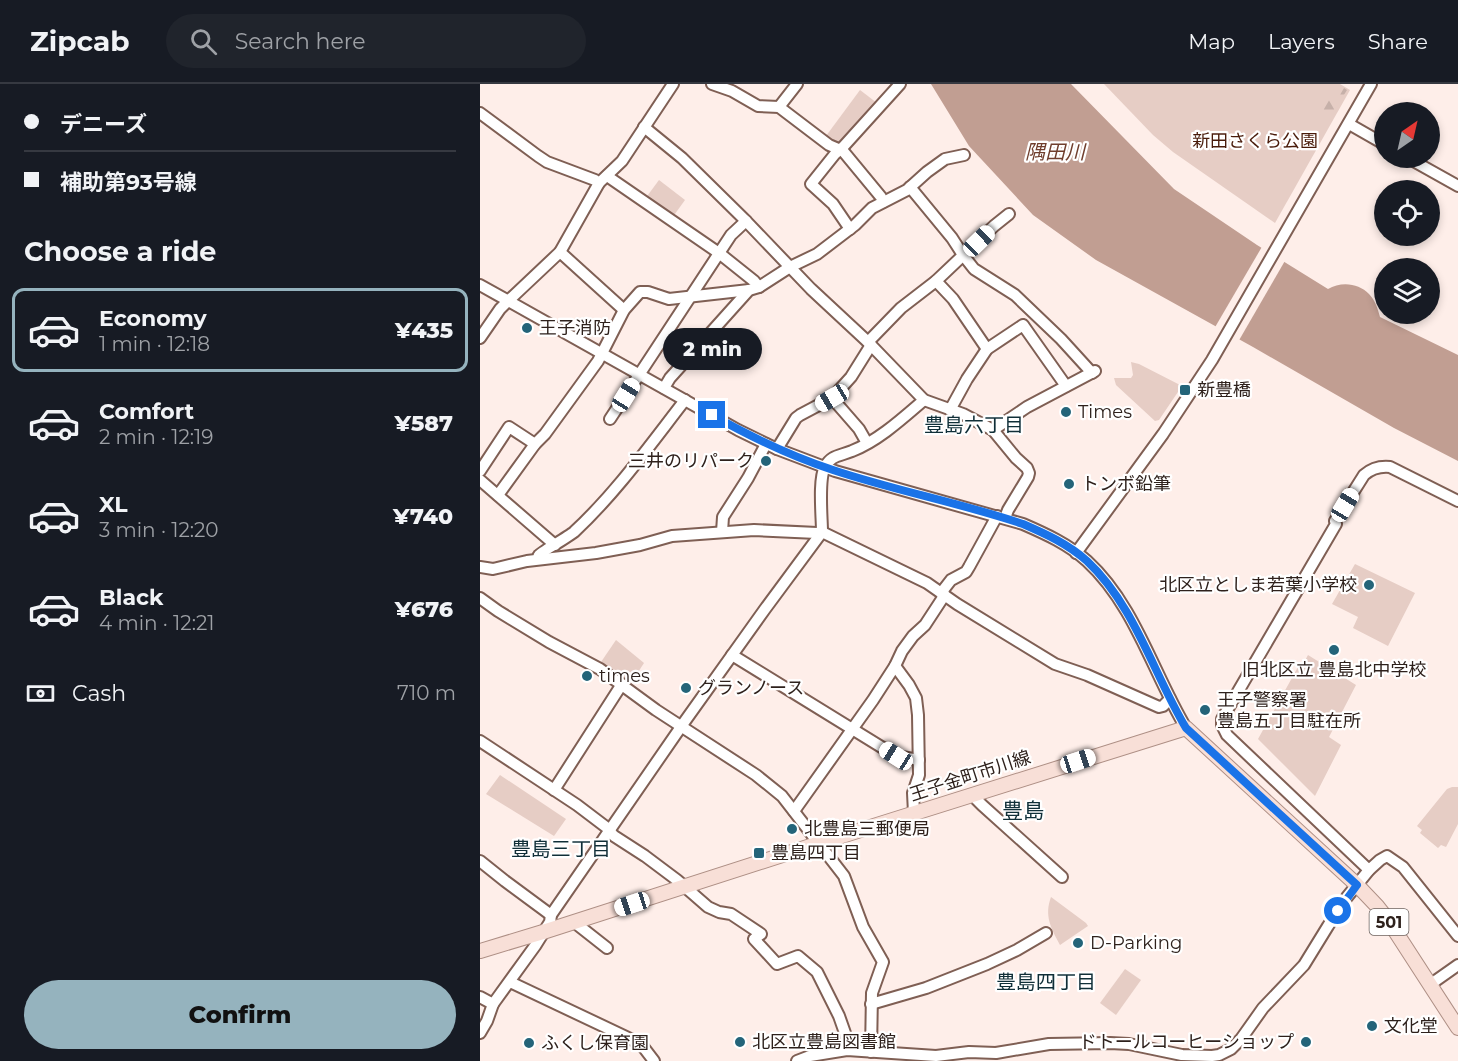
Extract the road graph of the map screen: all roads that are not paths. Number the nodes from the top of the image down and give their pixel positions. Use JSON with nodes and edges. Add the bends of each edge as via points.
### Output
{"nodes":[{"id":1,"x":673,"y":84,"type":"edge"},
{"id":2,"x":712,"y":84,"type":"edge"},
{"id":3,"x":797,"y":84,"type":"edge"},
{"id":4,"x":900,"y":84,"type":"edge"},
{"id":5,"x":1371,"y":84,"type":"edge"},
{"id":6,"x":779,"y":107,"type":"junction"},
{"id":7,"x":480,"y":113,"type":"edge"},
{"id":8,"x":1349,"y":124,"type":"junction"},
{"id":9,"x":644,"y":128,"type":"junction"},
{"id":10,"x":1374,"y":138,"type":"edge"},
{"id":11,"x":839,"y":149,"type":"junction"},
{"id":12,"x":964,"y":155,"type":"dead end"},
{"id":13,"x":1426,"y":168,"type":"edge"},
{"id":14,"x":603,"y":180,"type":"junction"},
{"id":15,"x":1458,"y":186,"type":"edge"},
{"id":16,"x":910,"y":187,"type":"junction"},
{"id":17,"x":883,"y":201,"type":"junction"},
{"id":18,"x":1009,"y":214,"type":"dead end"},
{"id":19,"x":746,"y":221,"type":"junction"},
{"id":20,"x":850,"y":229,"type":"junction"},
{"id":21,"x":560,"y":252,"type":"junction"},
{"id":22,"x":719,"y":254,"type":"junction"},
{"id":23,"x":963,"y":255,"type":"junction"},
{"id":24,"x":790,"y":267,"type":"junction"},
{"id":25,"x":936,"y":281,"type":"junction"},
{"id":26,"x":480,"y":285,"type":"edge"},
{"id":27,"x":754,"y":289,"type":"junction"},
{"id":28,"x":692,"y":296,"type":"junction"},
{"id":29,"x":508,"y":300,"type":"junction"},
{"id":30,"x":624,"y":310,"type":"junction"},
{"id":31,"x":480,"y":338,"type":"edge"},
{"id":32,"x":870,"y":344,"type":"junction"},
{"id":33,"x":987,"y":349,"type":"junction"},
{"id":34,"x":603,"y":354,"type":"junction"},
{"id":35,"x":639,"y":374,"type":"junction"},
{"id":36,"x":1066,"y":386,"type":"junction"},
{"id":37,"x":664,"y":388,"type":"junction"},
{"id":38,"x":832,"y":398,"type":"junction"},
{"id":39,"x":685,"y":400,"type":"junction"},
{"id":40,"x":924,"y":400,"type":"junction"},
{"id":41,"x":950,"y":410,"type":"junction"},
{"id":42,"x":610,"y":418,"type":"dead end"},
{"id":43,"x":993,"y":430,"type":"junction"},
{"id":44,"x":867,"y":443,"type":"junction"},
{"id":45,"x":535,"y":444,"type":"junction"},
{"id":46,"x":772,"y":446,"type":"junction"},
{"id":47,"x":824,"y":467,"type":"junction"},
{"id":48,"x":480,"y":471,"type":"edge"},
{"id":49,"x":480,"y":480,"type":"edge"},
{"id":50,"x":498,"y":495,"type":"junction"},
{"id":51,"x":1458,"y":501,"type":"edge"},
{"id":52,"x":1001,"y":517,"type":"junction"},
{"id":53,"x":722,"y":532,"type":"junction"},
{"id":54,"x":822,"y":532,"type":"junction"},
{"id":55,"x":555,"y":545,"type":"junction"},
{"id":56,"x":1076,"y":553,"type":"junction"},
{"id":57,"x":538,"y":559,"type":"junction"},
{"id":58,"x":480,"y":567,"type":"edge"},
{"id":59,"x":943,"y":593,"type":"junction"},
{"id":60,"x":480,"y":598,"type":"edge"},
{"id":61,"x":732,"y":655,"type":"junction"},
{"id":62,"x":895,"y":666,"type":"junction"},
{"id":63,"x":622,"y":684,"type":"junction"},
{"id":64,"x":1170,"y":699,"type":"junction"},
{"id":65,"x":681,"y":727,"type":"junction"},
{"id":66,"x":1186,"y":728,"type":"junction"},
{"id":67,"x":853,"y":729,"type":"junction"},
{"id":68,"x":480,"y":741,"type":"edge"},
{"id":69,"x":919,"y":760,"type":"junction"},
{"id":70,"x":554,"y":790,"type":"junction"},
{"id":71,"x":974,"y":794,"type":"junction"},
{"id":72,"x":794,"y":811,"type":"junction"},
{"id":73,"x":914,"y":813,"type":"junction"},
{"id":74,"x":610,"y":832,"type":"junction"},
{"id":75,"x":818,"y":843,"type":"junction"},
{"id":76,"x":480,"y":861,"type":"edge"},
{"id":77,"x":1369,"y":870,"type":"junction"},
{"id":78,"x":1062,"y":877,"type":"dead end"},
{"id":79,"x":1357,"y":885,"type":"junction"},
{"id":80,"x":683,"y":887,"type":"junction"},
{"id":81,"x":552,"y":915,"type":"junction"},
{"id":82,"x":574,"y":922,"type":"junction"},
{"id":83,"x":543,"y":932,"type":"junction"},
{"id":84,"x":1046,"y":933,"type":"dead end"},
{"id":85,"x":1458,"y":936,"type":"edge"},
{"id":86,"x":607,"y":948,"type":"dead end"},
{"id":87,"x":480,"y":951,"type":"edge"},
{"id":88,"x":1458,"y":965,"type":"edge"},
{"id":89,"x":510,"y":982,"type":"junction"},
{"id":90,"x":1431,"y":984,"type":"junction"},
{"id":91,"x":480,"y":997,"type":"edge"},
{"id":92,"x":494,"y":1004,"type":"junction"},
{"id":93,"x":871,"y":1004,"type":"junction"},
{"id":94,"x":1458,"y":1028,"type":"edge"},
{"id":95,"x":480,"y":1033,"type":"edge"},
{"id":96,"x":847,"y":1050,"type":"junction"},
{"id":97,"x":1162,"y":1050,"type":"junction"},
{"id":98,"x":872,"y":1052,"type":"junction"},
{"id":99,"x":654,"y":1061,"type":"edge"},
{"id":100,"x":797,"y":1061,"type":"edge"},
{"id":101,"x":1168,"y":1061,"type":"edge"}],
"edges":[{"from":1,"to":9,"type":"street"},
{"from":2,"to":6,"type":"street","via":[[758,106]]},
{"from":3,"to":6,"type":"street"},
{"from":4,"to":11,"type":"street"},
{"from":5,"to":8,"type":"street"},
{"from":6,"to":11,"type":"street"},
{"from":7,"to":14,"type":"street","via":[[547,162]]},
{"from":8,"to":10,"type":"street"},
{"from":8,"to":56,"type":"street","via":[[1194,389]]},
{"from":9,"to":14,"type":"street","via":[[622,161]]},
{"from":9,"to":19,"type":"street","via":[[682,158]]},
{"from":11,"to":17,"type":"street"},
{"from":11,"to":20,"type":"street","via":[[812,184],[833,204]]},
{"from":12,"to":16,"type":"street","via":[[945,159]]},
{"from":13,"to":15,"type":"street"},
{"from":14,"to":21,"type":"street"},
{"from":14,"to":22,"type":"street"},
{"from":16,"to":17,"type":"street"},
{"from":16,"to":23,"type":"street"},
{"from":17,"to":20,"type":"street"},
{"from":18,"to":23,"type":"street"},
{"from":19,"to":22,"type":"street"},
{"from":19,"to":24,"type":"street"},
{"from":20,"to":24,"type":"street"},
{"from":21,"to":29,"type":"street"},
{"from":21,"to":30,"type":"street"},
{"from":22,"to":27,"type":"street","via":[[754,281]]},
{"from":22,"to":28,"type":"street"},
{"from":23,"to":25,"type":"street"},
{"from":23,"to":36,"type":"street","via":[[978,272],[1016,295],[1093,372]]},
{"from":24,"to":27,"type":"street"},
{"from":24,"to":32,"type":"street"},
{"from":25,"to":32,"type":"street","via":[[901,308]]},
{"from":25,"to":33,"type":"street"},
{"from":26,"to":29,"type":"street"},
{"from":27,"to":28,"type":"street"},
{"from":27,"to":37,"type":"street"},
{"from":28,"to":30,"type":"street","via":[[669,299],[640,292]]},
{"from":28,"to":35,"type":"street"},
{"from":29,"to":31,"type":"street"},
{"from":29,"to":34,"type":"street"},
{"from":30,"to":34,"type":"street"},
{"from":32,"to":38,"type":"street","via":[[851,377]]},
{"from":32,"to":40,"type":"street"},
{"from":33,"to":36,"type":"street","via":[[1023,325]]},
{"from":33,"to":41,"type":"street"},
{"from":34,"to":35,"type":"street"},
{"from":34,"to":45,"type":"street"},
{"from":35,"to":37,"type":"street"},
{"from":35,"to":42,"type":"street"},
{"from":36,"to":43,"type":"street"},
{"from":37,"to":39,"type":"street"},
{"from":38,"to":44,"type":"street"},
{"from":38,"to":46,"type":"street","via":[[800,414]]},
{"from":39,"to":46,"type":"street"},
{"from":39,"to":55,"type":"street","via":[[600,506]]},
{"from":40,"to":41,"type":"street"},
{"from":40,"to":44,"type":"street"},
{"from":41,"to":43,"type":"street"},
{"from":43,"to":52,"type":"street","via":[[1029,473]]},
{"from":44,"to":47,"type":"street","via":[[833,457]]},
{"from":45,"to":48,"type":"street","via":[[509,427]]},
{"from":45,"to":50,"type":"street"},
{"from":46,"to":47,"type":"street"},
{"from":46,"to":53,"type":"street","via":[[723,517]]},
{"from":47,"to":52,"type":"street"},
{"from":47,"to":54,"type":"street"},
{"from":49,"to":50,"type":"street"},
{"from":50,"to":55,"type":"street"},
{"from":51,"to":77,"type":"street","via":[[1396,469],[1383,466],[1369,470],[1335,521],[1224,714],[1222,725],[1227,735]]},
{"from":52,"to":56,"type":"street","via":[[1046,533]]},
{"from":52,"to":59,"type":"street","via":[[966,572],[951,580]]},
{"from":53,"to":54,"type":"street"},
{"from":53,"to":57,"type":"street","via":[[672,536],[596,554]]},
{"from":54,"to":59,"type":"street"},
{"from":54,"to":61,"type":"street"},
{"from":55,"to":57,"type":"street","via":[[540,553]]},
{"from":56,"to":64,"type":"street","via":[[1119,601]]},
{"from":57,"to":58,"type":"street","via":[[493,569]]},
{"from":59,"to":62,"type":"street"},
{"from":59,"to":64,"type":"street","via":[[1055,664],[1159,707]]},
{"from":60,"to":63,"type":"street"},
{"from":61,"to":65,"type":"street"},
{"from":61,"to":67,"type":"street"},
{"from":62,"to":67,"type":"street"},
{"from":62,"to":69,"type":"street","via":[[916,698]]},
{"from":63,"to":65,"type":"street"},
{"from":63,"to":70,"type":"street"},
{"from":64,"to":66,"type":"street"},
{"from":65,"to":72,"type":"street","via":[[756,775]]},
{"from":65,"to":74,"type":"street"},
{"from":66,"to":71,"type":"main road","name":"王子金町市川線"},
{"from":66,"to":79,"type":"main road","number":"501"},
{"from":67,"to":69,"type":"street","via":[[896,756]]},
{"from":67,"to":72,"type":"street"},
{"from":68,"to":70,"type":"street"},
{"from":69,"to":73,"type":"street"},
{"from":70,"to":74,"type":"street"},
{"from":71,"to":73,"type":"main road","name":"王子金町市川線"},
{"from":71,"to":78,"type":"street"},
{"from":72,"to":75,"type":"street"},
{"from":73,"to":75,"type":"main road","name":"王子金町市川線"},
{"from":74,"to":80,"type":"street"},
{"from":74,"to":81,"type":"street"},
{"from":75,"to":80,"type":"main road","name":"王子金町市川線"},
{"from":75,"to":93,"type":"street","via":[[844,876],[863,927],[883,962]]},
{"from":76,"to":81,"type":"street"},
{"from":77,"to":79,"type":"street"},
{"from":77,"to":85,"type":"street","via":[[1387,856],[1394,860]]},
{"from":79,"to":90,"type":"main road","number":"501","via":[[1388,920]]},
{"from":79,"to":97,"type":"street","via":[[1304,965],[1231,1049],[1212,1056]]},
{"from":80,"to":82,"type":"main road","name":"王子金町市川線"},
{"from":80,"to":96,"type":"street","via":[[708,907],[731,914],[761,934],[754,939],[777,964],[798,956],[817,972],[842,1024]]},
{"from":81,"to":83,"type":"street"},
{"from":82,"to":83,"type":"main road","name":"王子金町市川線"},
{"from":82,"to":86,"type":"street"},
{"from":83,"to":87,"type":"main road","name":"王子金町市川線"},
{"from":83,"to":89,"type":"street"},
{"from":84,"to":93,"type":"street","via":[[987,964]]},
{"from":88,"to":90,"type":"street"},
{"from":89,"to":92,"type":"street"},
{"from":89,"to":99,"type":"street","via":[[641,1044]]},
{"from":90,"to":94,"type":"main road","number":"501"},
{"from":91,"to":92,"type":"street"},
{"from":92,"to":95,"type":"street"},
{"from":93,"to":98,"type":"street"},
{"from":96,"to":98,"type":"street"},
{"from":96,"to":100,"type":"street"},
{"from":97,"to":98,"type":"street","via":[[1110,1043],[1049,1044],[996,1053],[936,1056]]},
{"from":97,"to":101,"type":"street"}]}
